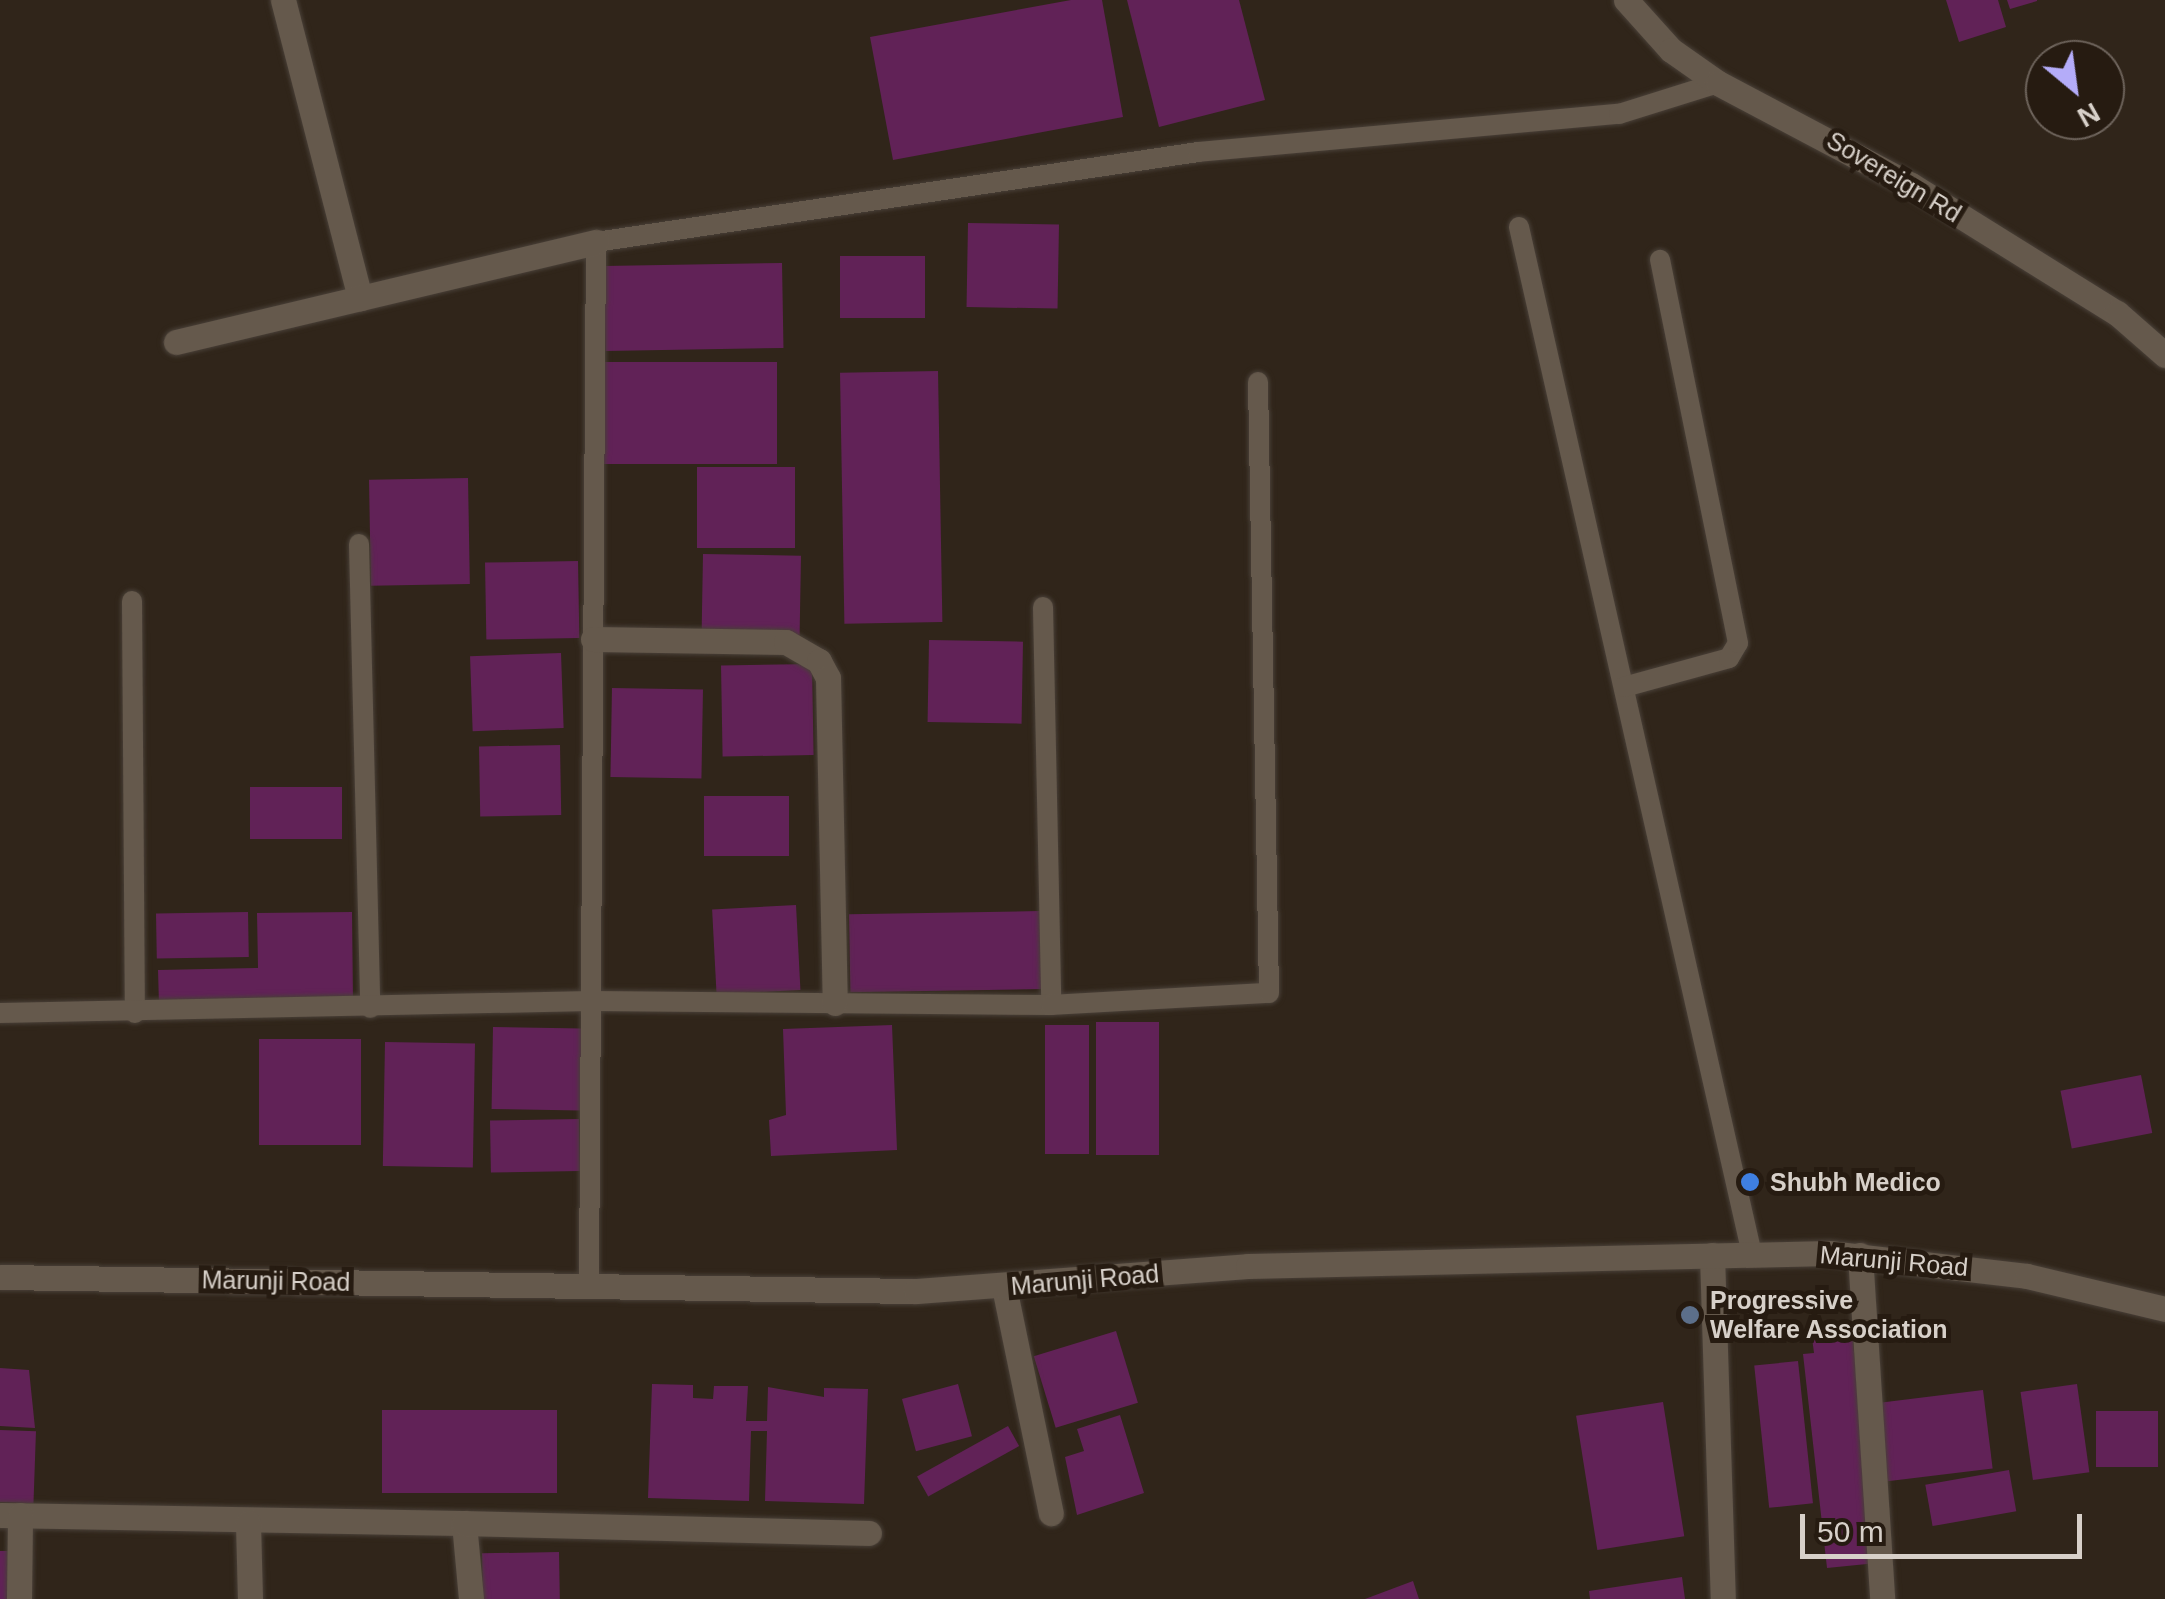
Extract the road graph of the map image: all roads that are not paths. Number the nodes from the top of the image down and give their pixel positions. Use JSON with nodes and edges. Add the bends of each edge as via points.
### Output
{"nodes":[{"id":1,"x":282,"y":0,"type":"edge"},
{"id":2,"x":1626,"y":0,"type":"edge"},
{"id":3,"x":1718,"y":83,"type":"junction"},
{"id":4,"x":1519,"y":227,"type":"dead end"},
{"id":5,"x":596,"y":242,"type":"junction"},
{"id":6,"x":1660,"y":260,"type":"dead end"},
{"id":7,"x":360,"y":298,"type":"junction"},
{"id":8,"x":176,"y":342,"type":"dead end"},
{"id":9,"x":2165,"y":355,"type":"edge"},
{"id":10,"x":1258,"y":382,"type":"dead end"},
{"id":11,"x":359,"y":544,"type":"dead end"},
{"id":12,"x":132,"y":601,"type":"dead end"},
{"id":13,"x":1043,"y":607,"type":"dead end"},
{"id":14,"x":594,"y":639,"type":"junction"},
{"id":15,"x":1624,"y":687,"type":"junction"},
{"id":16,"x":591,"y":1001,"type":"junction"},
{"id":17,"x":834,"y":1003,"type":"junction"},
{"id":18,"x":1051,"y":1005,"type":"junction"},
{"id":19,"x":370,"y":1008,"type":"junction"},
{"id":20,"x":0,"y":1013,"type":"edge"},
{"id":21,"x":135,"y":1013,"type":"junction"},
{"id":22,"x":1752,"y":1254,"type":"junction"},
{"id":23,"x":1712,"y":1255,"type":"junction"},
{"id":24,"x":1860,"y":1255,"type":"junction"},
{"id":25,"x":0,"y":1277,"type":"edge"},
{"id":26,"x":589,"y":1286,"type":"junction"},
{"id":27,"x":1004,"y":1287,"type":"junction"},
{"id":28,"x":2165,"y":1309,"type":"edge"},
{"id":29,"x":1050,"y":1512,"type":"dead end"},
{"id":30,"x":10,"y":1515,"type":"edge"},
{"id":31,"x":248,"y":1523,"type":"junction"},
{"id":32,"x":464,"y":1523,"type":"junction"},
{"id":33,"x":869,"y":1533,"type":"dead end"},
{"id":34,"x":1882,"y":1598,"type":"edge"},
{"id":35,"x":19,"y":1599,"type":"edge"},
{"id":36,"x":250,"y":1599,"type":"edge"},
{"id":37,"x":471,"y":1599,"type":"edge"},
{"id":38,"x":1724,"y":1599,"type":"edge"}],
"edges":[{"from":1,"to":7,"type":"street"},
{"from":2,"to":3,"type":"street","name":"Sovereign Rd"},
{"from":3,"to":5,"type":"lane","via":[[1619,114],[1198,152]]},
{"from":3,"to":9,"type":"street","name":"Sovereign Rd","via":[[1911,185],[2117,313]]},
{"from":4,"to":15,"type":"lane"},
{"from":5,"to":7,"type":"street"},
{"from":5,"to":14,"type":"lane"},
{"from":6,"to":15,"type":"lane","via":[[1738,643],[1729,658]]},
{"from":7,"to":8,"type":"street"},
{"from":10,"to":18,"type":"lane","via":[[1269,993]]},
{"from":11,"to":19,"type":"lane"},
{"from":12,"to":21,"type":"lane"},
{"from":13,"to":18,"type":"lane"},
{"from":14,"to":16,"type":"lane"},
{"from":14,"to":17,"type":"street","via":[[786,642],[819,661],[828,678]]},
{"from":15,"to":22,"type":"lane"},
{"from":16,"to":17,"type":"lane"},
{"from":16,"to":19,"type":"lane"},
{"from":16,"to":26,"type":"lane"},
{"from":17,"to":18,"type":"lane"},
{"from":19,"to":21,"type":"lane"},
{"from":20,"to":21,"type":"lane"},
{"from":22,"to":23,"type":"street","name":"Marunji Road"},
{"from":22,"to":24,"type":"street","name":"Marunji Road"},
{"from":23,"to":27,"type":"street","name":"Marunji Road","via":[[1248,1266]]},
{"from":23,"to":38,"type":"street"},
{"from":24,"to":28,"type":"street","name":"Marunji Road","via":[[2027,1276]]},
{"from":24,"to":34,"type":"street"},
{"from":25,"to":26,"type":"street","name":"Marunji Road"},
{"from":26,"to":27,"type":"street","name":"Marunji Road"},
{"from":27,"to":29,"type":"street"},
{"from":30,"to":31,"type":"street"},
{"from":30,"to":35,"type":"street"},
{"from":31,"to":32,"type":"street"},
{"from":31,"to":36,"type":"street"},
{"from":32,"to":33,"type":"street"},
{"from":32,"to":37,"type":"street"}]}
